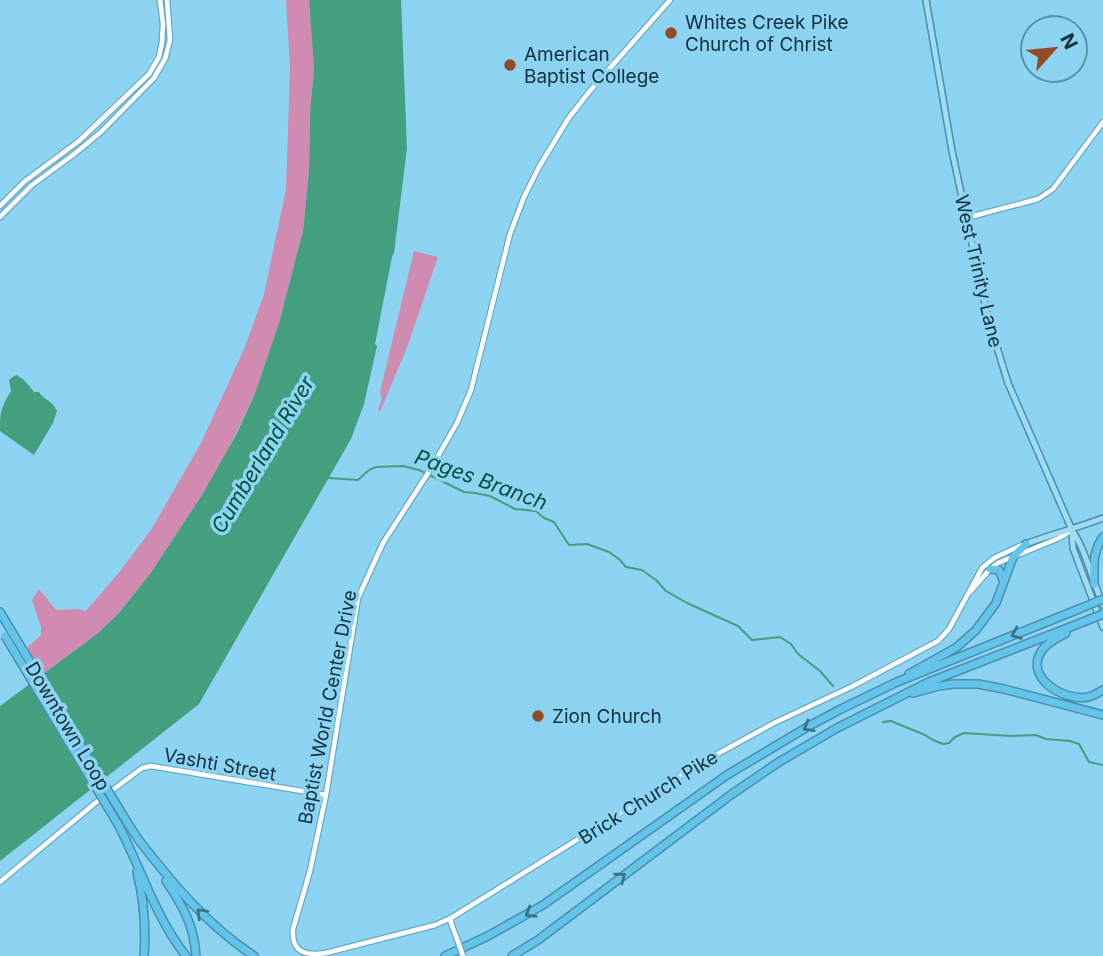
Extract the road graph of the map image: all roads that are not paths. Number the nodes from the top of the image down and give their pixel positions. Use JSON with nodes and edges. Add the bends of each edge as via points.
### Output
{"nodes":[{"id":1,"x":160,"y":0,"type":"edge"},
{"id":2,"x":167,"y":0,"type":"edge"},
{"id":3,"x":670,"y":0,"type":"edge"},
{"id":4,"x":926,"y":0,"type":"edge"},
{"id":5,"x":1103,"y":122,"type":"edge"},
{"id":6,"x":0,"y":206,"type":"edge"},
{"id":7,"x":0,"y":217,"type":"edge"},
{"id":8,"x":966,"y":218,"type":"junction"},
{"id":9,"x":1103,"y":518,"type":"edge"},
{"id":10,"x":1072,"y":530,"type":"junction"},
{"id":11,"x":1103,"y":537,"type":"edge"},
{"id":12,"x":1026,"y":544,"type":"junction"},
{"id":13,"x":1013,"y":557,"type":"junction"},
{"id":14,"x":990,"y":569,"type":"junction"},
{"id":15,"x":1004,"y":582,"type":"junction"},
{"id":16,"x":1094,"y":584,"type":"junction"},
{"id":17,"x":968,"y":594,"type":"junction"},
{"id":18,"x":1103,"y":599,"type":"edge"},
{"id":19,"x":1103,"y":605,"type":"edge"},
{"id":20,"x":0,"y":612,"type":"edge"},
{"id":21,"x":1103,"y":614,"type":"edge"},
{"id":22,"x":1075,"y":626,"type":"junction"},
{"id":23,"x":1103,"y":627,"type":"edge"},
{"id":24,"x":0,"y":628,"type":"edge"},
{"id":25,"x":9,"y":634,"type":"junction"},
{"id":26,"x":897,"y":682,"type":"junction"},
{"id":27,"x":1103,"y":690,"type":"edge"},
{"id":28,"x":892,"y":700,"type":"junction"},
{"id":29,"x":1103,"y":715,"type":"edge"},
{"id":30,"x":326,"y":794,"type":"junction"},
{"id":31,"x":123,"y":824,"type":"junction"},
{"id":32,"x":138,"y":839,"type":"junction"},
{"id":33,"x":131,"y":851,"type":"junction"},
{"id":34,"x":0,"y":882,"type":"edge"},
{"id":35,"x":452,"y":918,"type":"junction"},
{"id":36,"x":302,"y":952,"type":"joint"},
{"id":37,"x":184,"y":955,"type":"edge"},
{"id":38,"x":144,"y":956,"type":"edge"},
{"id":39,"x":196,"y":956,"type":"edge"},
{"id":40,"x":254,"y":956,"type":"edge"},
{"id":41,"x":445,"y":956,"type":"edge"},
{"id":42,"x":463,"y":956,"type":"edge"},
{"id":43,"x":512,"y":956,"type":"edge"}],
"edges":[{"from":1,"to":6,"type":"street","via":[[162,43],[149,74],[79,141]]},
{"from":2,"to":7,"type":"street","via":[[170,40],[154,78],[101,132],[27,189]]},
{"from":3,"to":30,"type":"street","name":"Baptist World Center Drive","via":[[568,119],[524,197],[510,234],[471,390],[442,451],[383,543],[358,598]]},
{"from":4,"to":8,"type":"main road","name":"West Trinity Lane"},
{"from":5,"to":8,"type":"street","via":[[1053,189],[1038,199]]},
{"from":8,"to":10,"type":"main road","name":"West Trinity Lane","via":[[1004,373]]},
{"from":9,"to":10,"type":"main road","name":"Brick Church Pike"},
{"from":10,"to":12,"type":"main road","name":"Brick Church Pike"},
{"from":10,"to":13,"type":"street","name":"Brick Church Pike"},
{"from":10,"to":16,"type":"main road","name":"West Trinity Lane"},
{"from":10,"to":23,"type":"main road","name":"West Trinity Lane","via":[[1073,548]]},
{"from":11,"to":16,"type":"highway","via":[[1096,549]]},
{"from":12,"to":13,"type":"highway"},
{"from":12,"to":17,"type":"street","name":"Brick Church Pike","via":[[982,568]]},
{"from":13,"to":14,"type":"street","name":"Brick Church Pike"},
{"from":13,"to":15,"type":"highway"},
{"from":14,"to":15,"type":"highway","via":[[999,570]]},
{"from":14,"to":17,"type":"street","name":"Brick Church Pike"},
{"from":15,"to":26,"type":"highway","via":[[988,616],[966,640]]},
{"from":16,"to":19,"type":"main road","name":"West Trinity Lane"},
{"from":17,"to":35,"type":"street","name":"Brick Church Pike","via":[[938,641],[718,753]]},
{"from":18,"to":26,"type":"highway","one_way":true,"bridge":true},
{"from":20,"to":25,"type":"highway","name":"Downtown Loop"},
{"from":21,"to":22,"type":"highway","bridge":true},
{"from":22,"to":27,"type":"highway","via":[[1041,651],[1042,679],[1069,696],[1089,697]]},
{"from":22,"to":28,"type":"highway"},
{"from":24,"to":25,"type":"highway","name":"Downtown Loop"},
{"from":25,"to":31,"type":"highway","name":"Downtown Loop","bridge":true},
{"from":26,"to":41,"type":"highway","one_way":true,"via":[[766,751],[543,905]]},
{"from":28,"to":29,"type":"highway","via":[[939,686],[978,684]]},
{"from":43,"to":28,"type":"highway","one_way":true,"via":[[760,775]]},
{"from":30,"to":34,"type":"street","name":"Vashti Street","via":[[142,768]]},
{"from":30,"to":36,"type":"street","name":"Baptist World Center Drive","via":[[293,929],[294,945]]},
{"from":31,"to":32,"type":"highway","name":"Downtown Loop"},
{"from":31,"to":33,"type":"highway","name":"Downtown Loop"},
{"from":32,"to":39,"type":"highway","via":[[190,922]]},
{"from":40,"to":32,"type":"highway","one_way":true,"via":[[189,902]]},
{"from":33,"to":37,"type":"highway"},
{"from":33,"to":38,"type":"highway","via":[[144,906]]},
{"from":35,"to":36,"type":"street","name":"Brick Church Pike","via":[[330,952]]},
{"from":35,"to":42,"type":"street","bridge":true}]}
